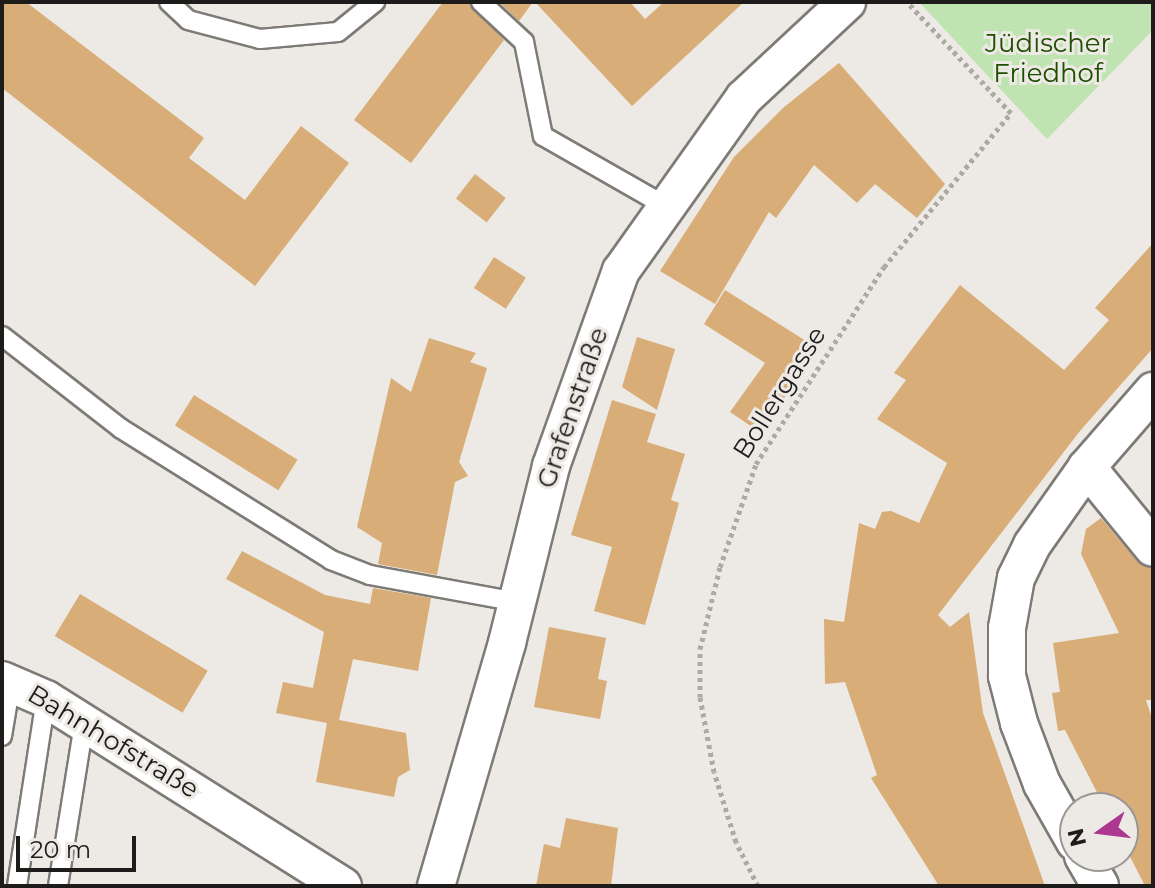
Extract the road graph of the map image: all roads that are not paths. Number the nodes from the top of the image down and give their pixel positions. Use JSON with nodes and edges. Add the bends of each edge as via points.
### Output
{"nodes":[{"id":1,"x":169,"y":2,"type":"edge"},
{"id":2,"x":375,"y":2,"type":"edge"},
{"id":3,"x":481,"y":2,"type":"edge"},
{"id":4,"x":847,"y":2,"type":"edge"},
{"id":5,"x":664,"y":205,"type":"junction"},
{"id":6,"x":2,"y":336,"type":"edge"},
{"id":7,"x":1153,"y":391,"type":"edge"},
{"id":8,"x":1087,"y":467,"type":"junction"},
{"id":9,"x":1153,"y":548,"type":"edge"},
{"id":10,"x":517,"y":602,"type":"junction"},
{"id":11,"x":6,"y":681,"type":"edge"},
{"id":12,"x":46,"y":699,"type":"junction"},
{"id":13,"x":84,"y":723,"type":"junction"},
{"id":14,"x":2,"y":736,"type":"edge"},
{"id":15,"x":1059,"y":814,"type":"edge"},
{"id":16,"x":17,"y":886,"type":"edge"},
{"id":17,"x":58,"y":886,"type":"edge"},
{"id":18,"x":343,"y":886,"type":"edge"},
{"id":19,"x":436,"y":886,"type":"edge"}],
"edges":[{"from":1,"to":2,"type":"lane","via":[[188,20],[260,39],[338,32]]},
{"from":3,"to":5,"type":"lane","via":[[524,42],[543,136]]},
{"from":4,"to":5,"type":"street","name":"Grafenstraße","via":[[744,98]]},
{"from":5,"to":10,"type":"street","name":"Grafenstraße","via":[[621,271],[551,466]]},
{"from":6,"to":10,"type":"lane","via":[[120,428],[331,560],[370,575]]},
{"from":7,"to":8,"type":"street"},
{"from":8,"to":9,"type":"street"},
{"from":8,"to":15,"type":"street","via":[[1032,545],[1016,578],[1007,628],[1007,676],[1019,723]]},
{"from":10,"to":19,"type":"street","name":"Grafenstraße"},
{"from":11,"to":12,"type":"street","name":"Bahnhofstraße"},
{"from":11,"to":14,"type":"lane"},
{"from":12,"to":13,"type":"street","name":"Bahnhofstraße"},
{"from":12,"to":16,"type":"lane"},
{"from":13,"to":17,"type":"lane"},
{"from":13,"to":18,"type":"street","name":"Bahnhofstraße"}]}
